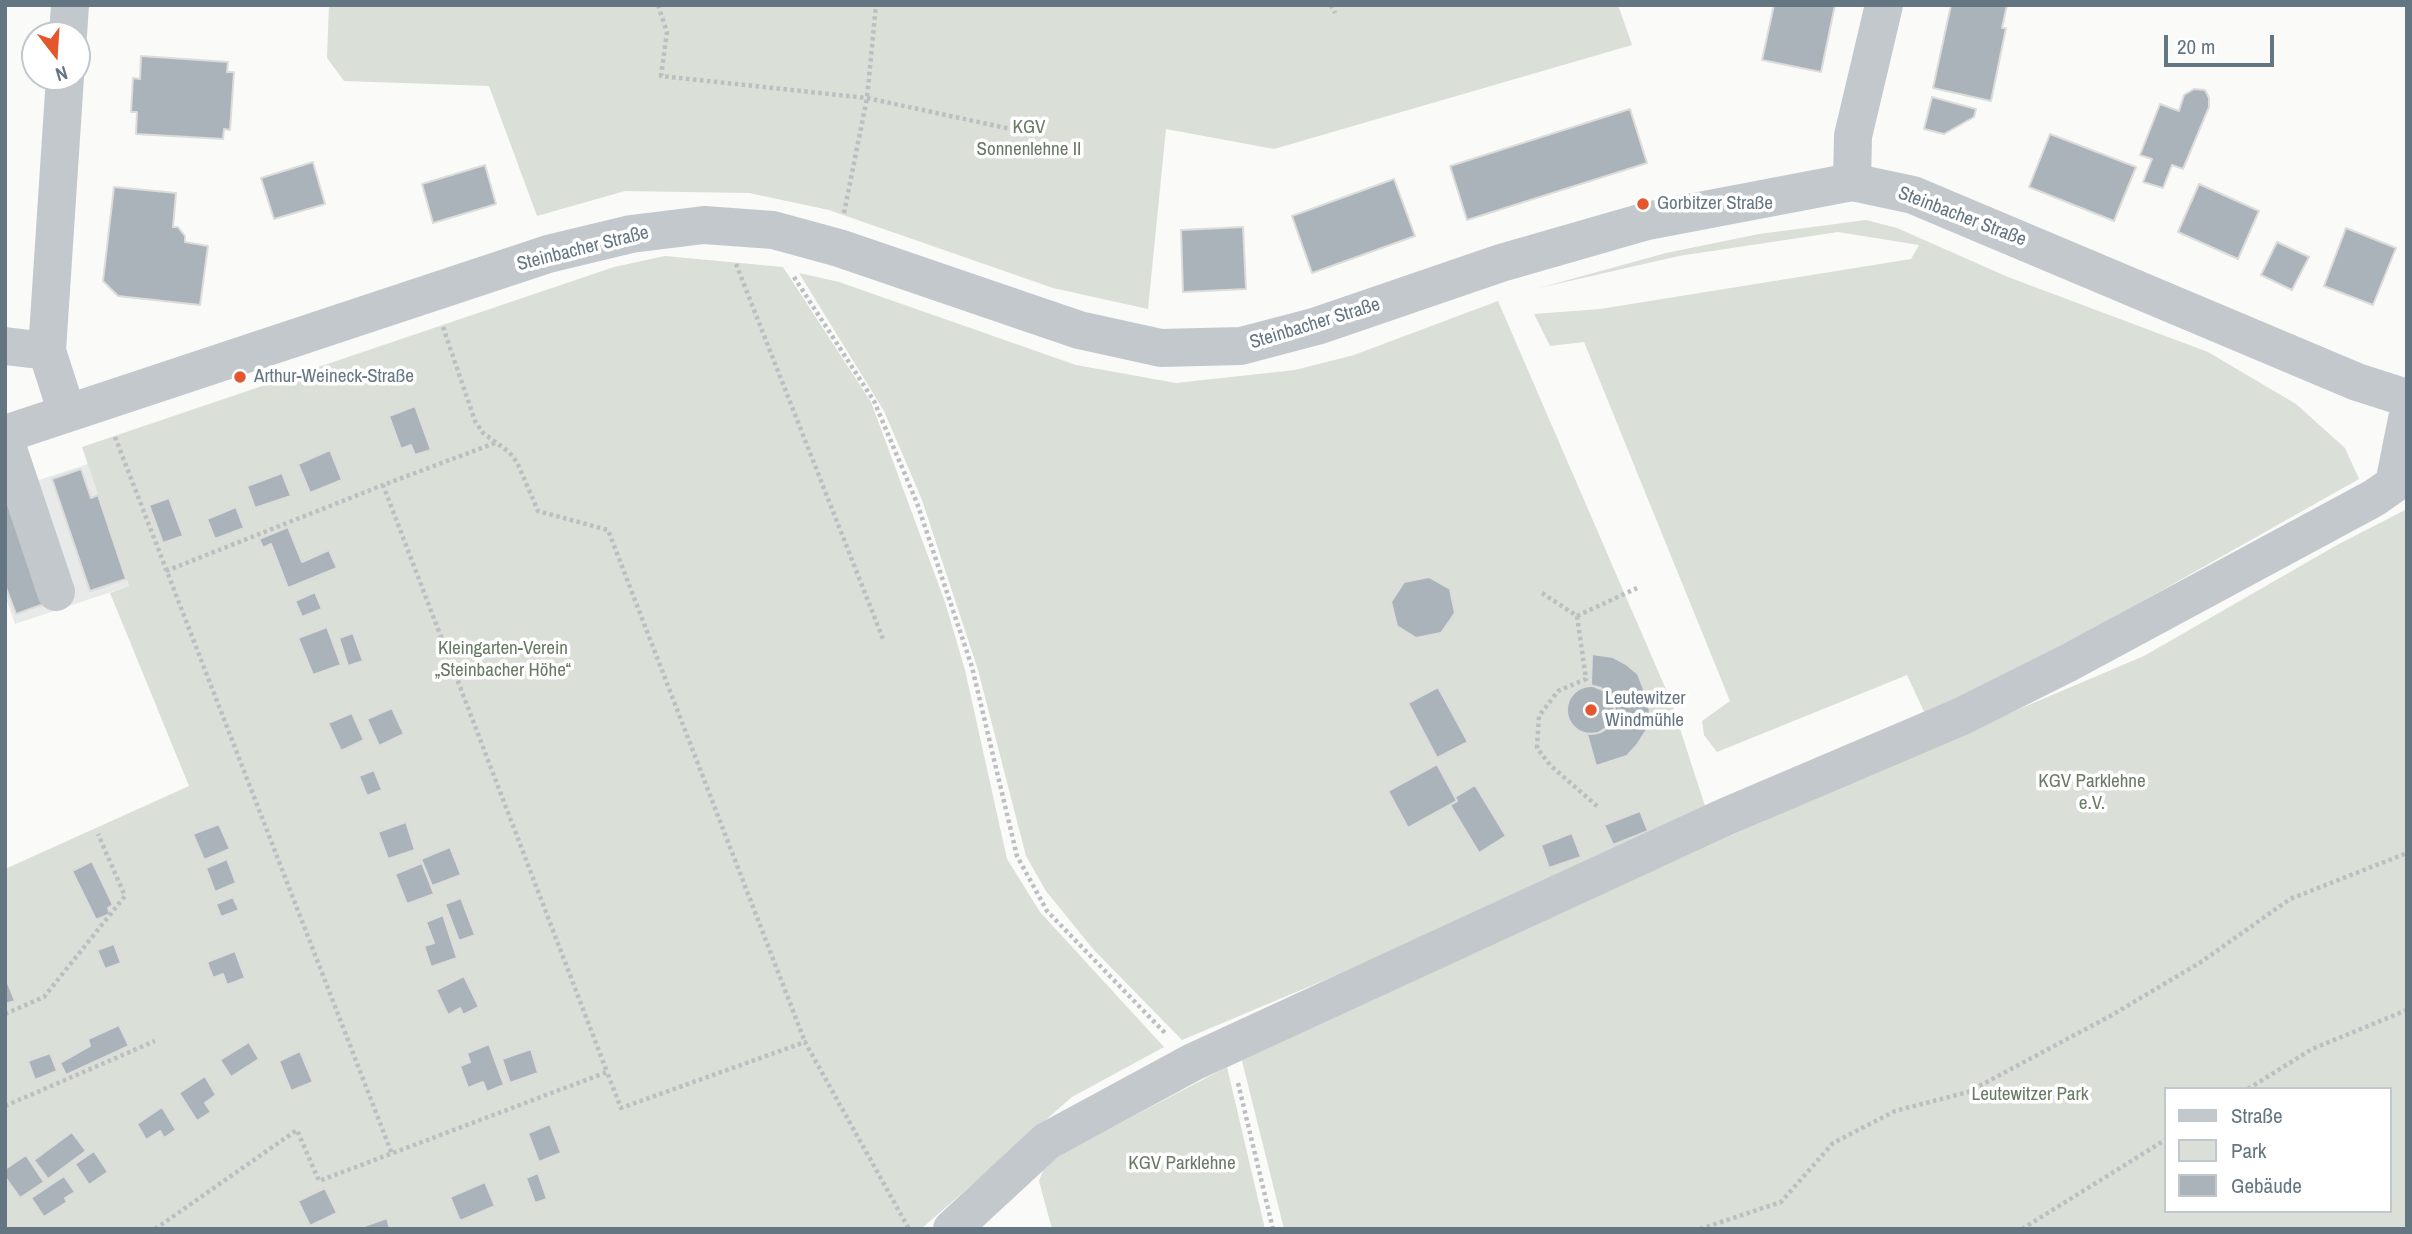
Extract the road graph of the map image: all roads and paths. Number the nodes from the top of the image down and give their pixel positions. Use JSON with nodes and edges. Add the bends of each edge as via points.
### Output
{"nodes":[{"id":1,"x":658,"y":5,"type":"edge"},
{"id":2,"x":876,"y":5,"type":"edge"},
{"id":3,"x":1331,"y":5,"type":"edge"},
{"id":4,"x":1884,"y":5,"type":"edge"},
{"id":5,"x":1335,"y":13,"type":"dead end"},
{"id":6,"x":64,"y":91,"type":"edge"},
{"id":7,"x":867,"y":98,"type":"junction"},
{"id":8,"x":1020,"y":131,"type":"dead end"},
{"id":9,"x":1852,"y":182,"type":"junction"},
{"id":10,"x":844,"y":215,"type":"dead end"},
{"id":11,"x":722,"y":227,"type":"junction"},
{"id":12,"x":773,"y":230,"type":"junction"},
{"id":13,"x":429,"y":294,"type":"junction"},
{"id":14,"x":5,"y":346,"type":"edge"},
{"id":15,"x":47,"y":351,"type":"junction"},
{"id":16,"x":2407,"y":398,"type":"edge"},
{"id":17,"x":84,"y":407,"type":"junction"},
{"id":18,"x":2407,"y":419,"type":"edge"},
{"id":19,"x":5,"y":433,"type":"edge"},
{"id":20,"x":5,"y":440,"type":"edge"},
{"id":21,"x":495,"y":443,"type":"junction"},
{"id":22,"x":383,"y":485,"type":"junction"},
{"id":23,"x":166,"y":571,"type":"junction"},
{"id":24,"x":1637,"y":588,"type":"dead end"},
{"id":25,"x":56,"y":592,"type":"dead end"},
{"id":26,"x":1542,"y":593,"type":"dead end"},
{"id":27,"x":1577,"y":616,"type":"junction"},
{"id":28,"x":883,"y":639,"type":"dead end"},
{"id":29,"x":1598,"y":807,"type":"dead end"},
{"id":30,"x":98,"y":834,"type":"dead end"},
{"id":31,"x":2407,"y":853,"type":"edge"},
{"id":32,"x":2407,"y":1010,"type":"edge"},
{"id":33,"x":5,"y":1014,"type":"edge"},
{"id":34,"x":155,"y":1041,"type":"dead end"},
{"id":35,"x":804,"y":1042,"type":"junction"},
{"id":36,"x":1230,"y":1045,"type":"junction"},
{"id":37,"x":1193,"y":1062,"type":"junction"},
{"id":38,"x":607,"y":1072,"type":"junction"},
{"id":39,"x":2251,"y":1087,"type":"edge"},
{"id":40,"x":5,"y":1106,"type":"edge"},
{"id":41,"x":2164,"y":1141,"type":"edge"},
{"id":42,"x":392,"y":1154,"type":"junction"},
{"id":43,"x":155,"y":1229,"type":"edge"},
{"id":44,"x":909,"y":1229,"type":"edge"},
{"id":45,"x":952,"y":1229,"type":"edge"},
{"id":46,"x":1273,"y":1229,"type":"edge"},
{"id":47,"x":1700,"y":1229,"type":"edge"},
{"id":48,"x":2022,"y":1229,"type":"edge"}],
"edges":[{"from":1,"to":7,"type":"path","via":[[667,32],[661,76]]},
{"from":2,"to":7,"type":"path"},
{"from":3,"to":5,"type":"path"},
{"from":4,"to":9,"type":"street","via":[[1853,136]]},
{"from":6,"to":15,"type":"street"},
{"from":7,"to":8,"type":"path"},
{"from":7,"to":10,"type":"path"},
{"from":9,"to":12,"type":"street","name":"Steinbacher Straße","via":[[1647,221],[1241,346],[1161,348],[1079,330]]},
{"from":9,"to":16,"type":"street","name":"Steinbacher Straße","via":[[1913,195],[2357,382]]},
{"from":11,"to":12,"type":"street","name":"Steinbacher Straße"},
{"from":11,"to":13,"type":"street","name":"Steinbacher Straße","via":[[631,234],[548,254]]},
{"from":11,"to":28,"type":"path"},
{"from":12,"to":37,"type":"path","via":[[789,269],[874,401],[917,503],[972,667],[1017,856],[1047,911]]},
{"from":13,"to":17,"type":"street","name":"Steinbacher Straße"},
{"from":13,"to":21,"type":"path","via":[[475,421]]},
{"from":14,"to":15,"type":"street"},
{"from":15,"to":17,"type":"street"},
{"from":17,"to":19,"type":"street","name":"Steinbacher Straße"},
{"from":17,"to":23,"type":"path"},
{"from":18,"to":36,"type":"street","via":[[2394,484],[2068,663],[1960,717],[1725,817]]},
{"from":20,"to":25,"type":"street"},
{"from":21,"to":22,"type":"path"},
{"from":21,"to":35,"type":"path","via":[[517,462],[538,510],[608,530]]},
{"from":22,"to":23,"type":"path"},
{"from":22,"to":38,"type":"path"},
{"from":23,"to":42,"type":"path"},
{"from":24,"to":27,"type":"path"},
{"from":26,"to":27,"type":"path"},
{"from":27,"to":29,"type":"path","via":[[1586,679],[1558,691],[1539,716],[1537,748]]},
{"from":30,"to":33,"type":"path","via":[[125,896],[44,997]]},
{"from":31,"to":47,"type":"path","via":[[2290,899],[2202,962],[2124,1009],[1968,1092],[1895,1111],[1833,1143],[1781,1202]]},
{"from":32,"to":39,"type":"path","via":[[2312,1049]]},
{"from":34,"to":40,"type":"path"},
{"from":35,"to":38,"type":"path","via":[[621,1108]]},
{"from":35,"to":44,"type":"path"},
{"from":36,"to":37,"type":"street"},
{"from":36,"to":46,"type":"path"},
{"from":37,"to":45,"type":"street","via":[[1047,1141]]},
{"from":38,"to":42,"type":"path"},
{"from":41,"to":48,"type":"path"},
{"from":42,"to":43,"type":"path","via":[[319,1181],[297,1130]]}]}
